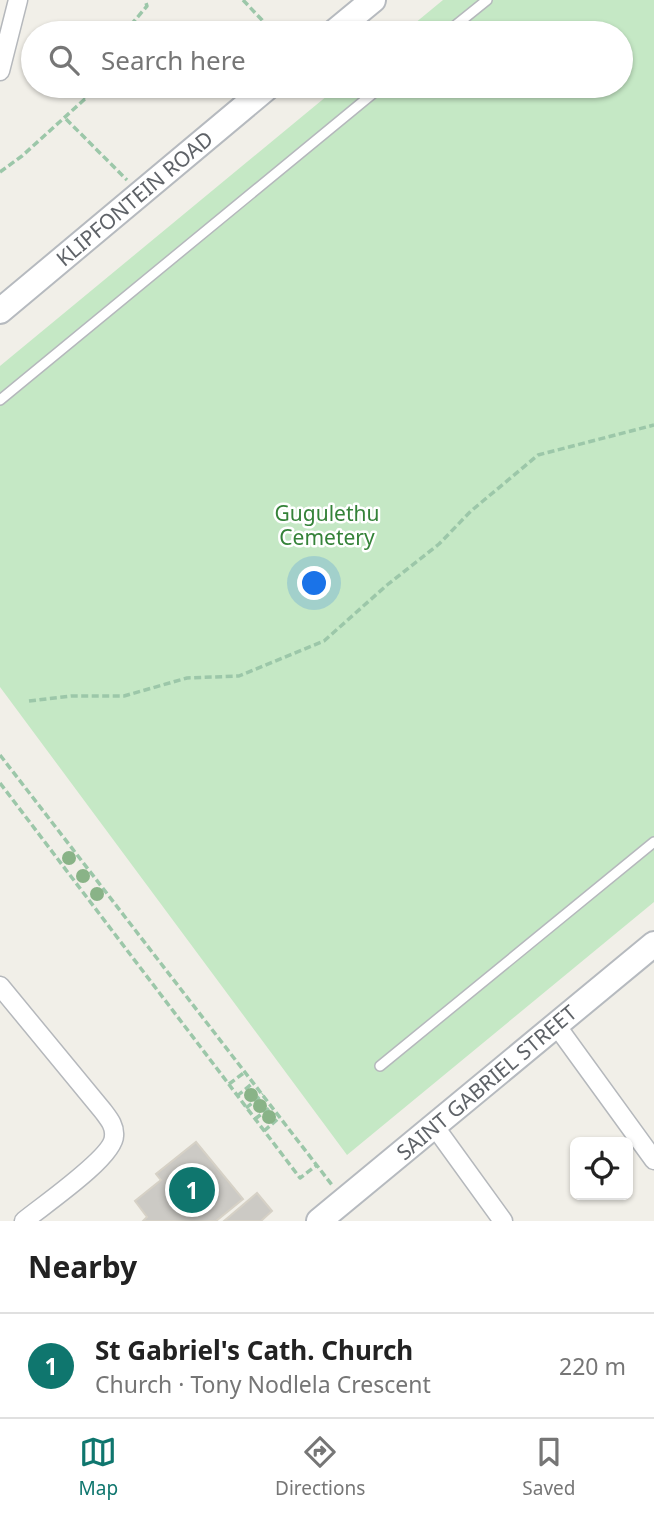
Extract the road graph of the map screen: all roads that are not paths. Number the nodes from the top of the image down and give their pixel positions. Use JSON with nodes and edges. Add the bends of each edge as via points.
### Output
{"nodes":[{"id":1,"x":18,"y":0,"type":"edge"},
{"id":2,"x":373,"y":0,"type":"edge"},
{"id":3,"x":487,"y":0,"type":"edge"},
{"id":4,"x":348,"y":21,"type":"edge"},
{"id":5,"x":461,"y":21,"type":"edge"},
{"id":6,"x":0,"y":71,"type":"edge"},
{"id":7,"x":255,"y":98,"type":"edge"},
{"id":8,"x":367,"y":98,"type":"edge"},
{"id":9,"x":0,"y":311,"type":"edge"},
{"id":10,"x":0,"y":400,"type":"edge"},
{"id":11,"x":654,"y":842,"type":"edge"},
{"id":12,"x":654,"y":944,"type":"edge"},
{"id":13,"x":0,"y":986,"type":"edge"},
{"id":14,"x":556,"y":1025,"type":"junction"},
{"id":15,"x":380,"y":1066,"type":"dead end"},
{"id":16,"x":435,"y":1127,"type":"junction"},
{"id":17,"x":654,"y":1160,"type":"edge"},
{"id":18,"x":24,"y":1221,"type":"edge"},
{"id":19,"x":319,"y":1221,"type":"edge"},
{"id":20,"x":503,"y":1221,"type":"edge"}],
"edges":[{"from":1,"to":6,"type":"street"},
{"from":2,"to":4,"type":"street"},
{"from":3,"to":5,"type":"lane"},
{"from":7,"to":9,"type":"street","name":"KLIPFONTEIN ROAD"},
{"from":8,"to":10,"type":"lane"},
{"from":11,"to":15,"type":"lane"},
{"from":12,"to":14,"type":"street","name":"SAINT GABRIEL STREET"},
{"from":13,"to":18,"type":"street","via":[[113,1125],[112,1145],[99,1161]]},
{"from":14,"to":16,"type":"street","name":"SAINT GABRIEL STREET"},
{"from":14,"to":17,"type":"street"},
{"from":16,"to":19,"type":"street","name":"SAINT GABRIEL STREET"},
{"from":16,"to":20,"type":"street"}]}
